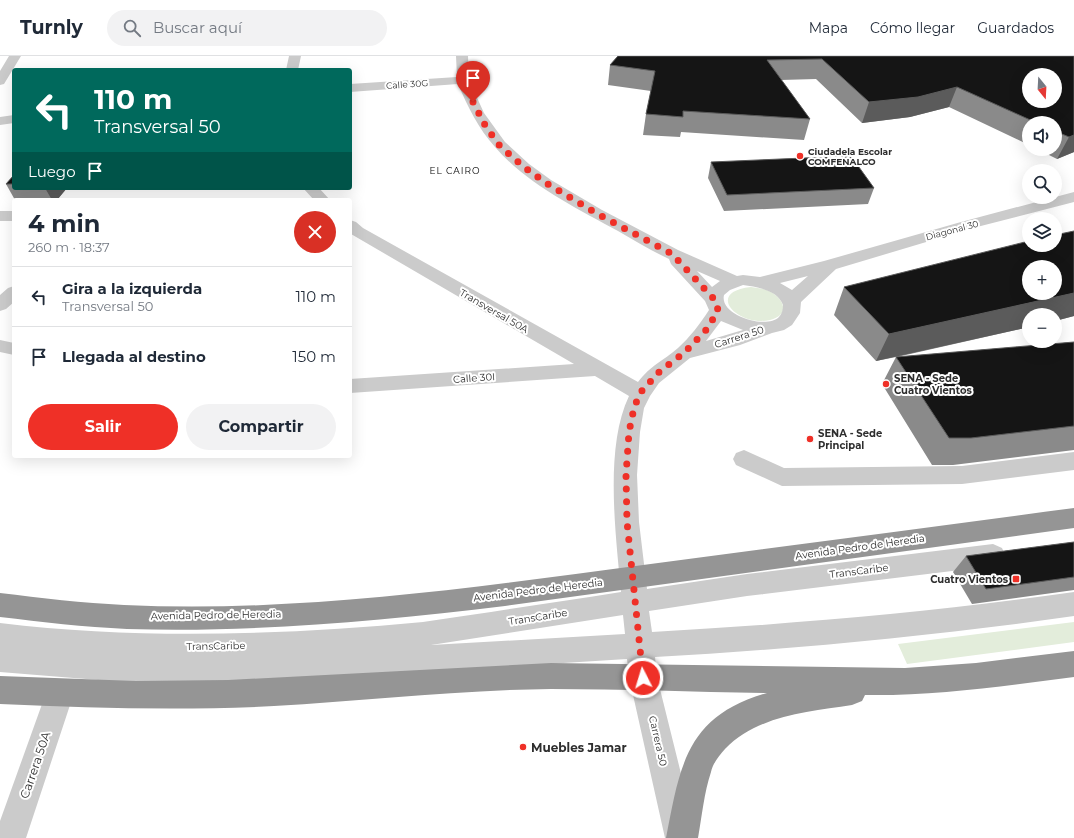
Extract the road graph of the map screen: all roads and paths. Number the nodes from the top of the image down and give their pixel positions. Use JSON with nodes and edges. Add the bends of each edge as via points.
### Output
{"nodes":[{"id":1,"x":15,"y":56,"type":"edge"},
{"id":2,"x":296,"y":56,"type":"edge"},
{"id":3,"x":462,"y":56,"type":"edge"},
{"id":4,"x":293,"y":68,"type":"edge"},
{"id":5,"x":463,"y":80,"type":"junction"},
{"id":6,"x":0,"y":81,"type":"edge"},
{"id":7,"x":352,"y":88,"type":"edge"},
{"id":8,"x":12,"y":119,"type":"edge"},
{"id":9,"x":0,"y":121,"type":"edge"},
{"id":10,"x":313,"y":190,"type":"edge"},
{"id":11,"x":1074,"y":197,"type":"edge"},
{"id":12,"x":320,"y":198,"type":"edge"},
{"id":13,"x":0,"y":216,"type":"edge"},
{"id":14,"x":12,"y":216,"type":"edge"},
{"id":15,"x":352,"y":229,"type":"edge"},
{"id":16,"x":672,"y":254,"type":"junction"},
{"id":17,"x":830,"y":265,"type":"junction"},
{"id":18,"x":734,"y":281,"type":"junction"},
{"id":19,"x":762,"y":282,"type":"junction"},
{"id":20,"x":12,"y":294,"type":"edge"},
{"id":21,"x":791,"y":301,"type":"junction"},
{"id":22,"x":0,"y":305,"type":"edge"},
{"id":23,"x":716,"y":305,"type":"junction"},
{"id":24,"x":770,"y":327,"type":"junction"},
{"id":25,"x":0,"y":346,"type":"edge"},
{"id":26,"x":12,"y":349,"type":"edge"},
{"id":27,"x":684,"y":353,"type":"junction"},
{"id":28,"x":597,"y":369,"type":"junction"},
{"id":29,"x":352,"y":386,"type":"edge"},
{"id":30,"x":640,"y":393,"type":"junction"},
{"id":31,"x":744,"y":459,"type":"dead end"},
{"id":32,"x":1074,"y":461,"type":"edge"},
{"id":33,"x":1074,"y":518,"type":"edge"},
{"id":34,"x":1012,"y":553,"type":"edge"},
{"id":35,"x":635,"y":590,"type":"junction"},
{"id":36,"x":1074,"y":604,"type":"edge"},
{"id":37,"x":0,"y":605,"type":"edge"},
{"id":38,"x":0,"y":635,"type":"edge"},
{"id":39,"x":640,"y":645,"type":"junction"},
{"id":40,"x":0,"y":659,"type":"edge"},
{"id":41,"x":1074,"y":664,"type":"edge"},
{"id":42,"x":643,"y":678,"type":"junction"},
{"id":43,"x":906,"y":682,"type":"junction"},
{"id":44,"x":0,"y":690,"type":"edge"},
{"id":45,"x":60,"y":693,"type":"junction"},
{"id":46,"x":10,"y":838,"type":"edge"},
{"id":47,"x":681,"y":838,"type":"edge"}],
"edges":[{"from":1,"to":6,"type":"street"},
{"from":2,"to":4,"type":"street"},
{"from":3,"to":5,"type":"street"},
{"from":5,"to":7,"type":"street","name":"Calle 30G"},
{"from":5,"to":16,"type":"street","via":[[486,127],[500,146],[524,167],[596,213]]},
{"from":8,"to":9,"type":"street"},
{"from":10,"to":12,"type":"street"},
{"from":11,"to":17,"type":"street","name":"Diagonal 30"},
{"from":13,"to":14,"type":"street"},
{"from":15,"to":28,"type":"street","name":"Transversal 50A"},
{"from":16,"to":18,"type":"street"},
{"from":16,"to":23,"type":"street"},
{"from":17,"to":19,"type":"street","name":"Diagonal 30"},
{"from":17,"to":21,"type":"street","name":"Diagonal 30"},
{"from":18,"to":19,"type":"street"},
{"from":18,"to":23,"type":"street","via":[[726,284],[716,294]]},
{"from":19,"to":21,"type":"street","via":[[780,289]]},
{"from":20,"to":22,"type":"street"},
{"from":21,"to":24,"type":"street","via":[[791,314],[787,320]]},
{"from":23,"to":24,"type":"street","via":[[728,318],[737,323],[758,328]]},
{"from":23,"to":27,"type":"street","name":"Carrera 50","via":[[708,328]]},
{"from":24,"to":27,"type":"street","name":"Carrera 50","via":[[733,341]]},
{"from":25,"to":26,"type":"street"},
{"from":27,"to":30,"type":"street","name":"Carrera 50","via":[[652,378]]},
{"from":28,"to":29,"type":"street","name":"Calle 30I"},
{"from":28,"to":30,"type":"street","name":"Transversal 50A"},
{"from":30,"to":35,"type":"street","name":"Carrera 50","via":[[629,432],[626,475],[627,522]]},
{"from":31,"to":32,"type":"street","via":[[782,476],[962,475]]},
{"from":33,"to":35,"type":"highway","name":"Avenida Pedro de Heredia"},
{"from":34,"to":35,"type":"street","name":"TransCaribe","via":[[746,585]]},
{"from":35,"to":37,"type":"highway","name":"Avenida Pedro de Heredia","via":[[326,612],[176,617],[72,613]]},
{"from":35,"to":38,"type":"street","name":"TransCaribe","via":[[424,634],[322,642],[228,647],[130,646],[55,642]]},
{"from":35,"to":39,"type":"street","name":"Carrera 50"},
{"from":36,"to":39,"type":"street","via":[[983,616],[755,638]]},
{"from":39,"to":40,"type":"street","via":[[297,667],[224,669],[123,669]]},
{"from":39,"to":42,"type":"street","name":"Carrera 50"},
{"from":41,"to":43,"type":"highway"},
{"from":42,"to":43,"type":"highway"},
{"from":42,"to":45,"type":"highway","via":[[514,677],[350,688],[182,695]]},
{"from":42,"to":47,"type":"street","name":"Carrera 50"},
{"from":43,"to":47,"type":"highway","via":[[769,706],[739,718],[708,747],[697,766]]},
{"from":44,"to":45,"type":"highway"},
{"from":45,"to":46,"type":"street","name":"Carrera 50A"}]}
